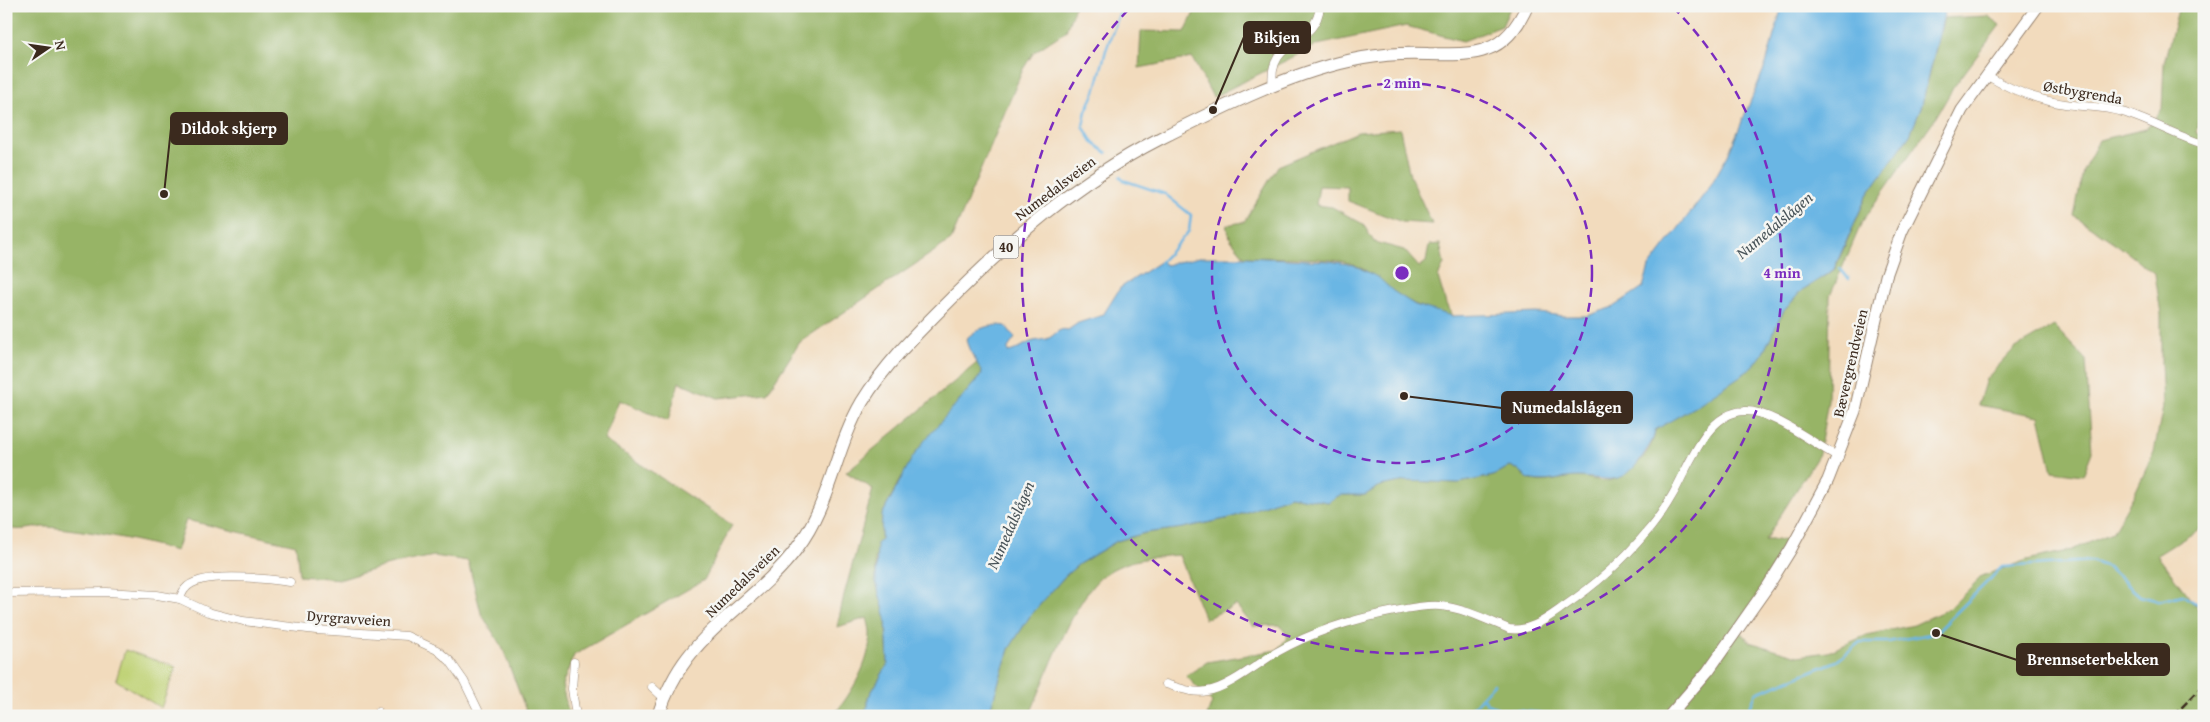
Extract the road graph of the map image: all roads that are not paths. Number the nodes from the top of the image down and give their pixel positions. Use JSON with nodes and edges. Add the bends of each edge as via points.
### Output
{"nodes":[{"id":1,"x":1320,"y":6,"type":"edge"},
{"id":2,"x":1527,"y":6,"type":"edge"},
{"id":3,"x":2038,"y":6,"type":"edge"},
{"id":4,"x":1986,"y":75,"type":"junction"},
{"id":5,"x":1273,"y":87,"type":"junction"},
{"id":6,"x":2204,"y":144,"type":"edge"},
{"id":7,"x":1839,"y":457,"type":"junction"},
{"id":8,"x":290,"y":582,"type":"dead end"},
{"id":9,"x":6,"y":593,"type":"edge"},
{"id":10,"x":180,"y":599,"type":"junction"},
{"id":11,"x":574,"y":662,"type":"dead end"},
{"id":12,"x":1166,"y":684,"type":"dead end"},
{"id":13,"x":652,"y":687,"type":"dead end"},
{"id":14,"x":664,"y":699,"type":"junction"},
{"id":15,"x":481,"y":716,"type":"edge"},
{"id":16,"x":576,"y":716,"type":"edge"},
{"id":17,"x":658,"y":716,"type":"edge"},
{"id":18,"x":1669,"y":716,"type":"edge"}],
"edges":[{"from":1,"to":5,"type":"street","via":[[1318,19],[1312,28],[1281,52],[1275,61]]},
{"from":2,"to":5,"type":"main road","name":"Numedalsveien","number":"40","via":[[1510,34],[1486,50],[1360,58]]},
{"from":3,"to":4,"type":"main road","name":"Bævergrendveien"},
{"from":4,"to":6,"type":"street","name":"Østbygrenda","via":[[2031,96],[2123,112]]},
{"from":4,"to":7,"type":"main road","name":"Bævergrendveien","via":[[1952,129],[1898,240],[1880,301],[1855,411]]},
{"from":5,"to":14,"type":"main road","name":"Numedalsveien","number":"40","via":[[1192,123],[1109,168],[1025,230],[954,295],[886,367],[862,402],[847,432],[820,506],[800,544],[778,572],[698,646],[677,673]]},
{"from":7,"to":12,"type":"street","via":[[1766,415],[1751,411],[1735,413],[1710,430],[1666,506],[1631,550],[1593,586],[1534,626],[1518,630],[1456,608],[1415,607],[1348,621],[1296,641],[1209,691],[1197,692]]},
{"from":7,"to":18,"type":"main road","name":"Bævergrendveien","via":[[1768,586],[1708,671]]},
{"from":8,"to":10,"type":"street","via":[[234,576],[217,578],[191,584],[184,589]]},
{"from":9,"to":10,"type":"street","name":"Dyrgravveien","via":[[121,593]]},
{"from":10,"to":15,"type":"street","name":"Dyrgravveien","via":[[208,612],[243,621],[407,636],[437,650],[450,661]]},
{"from":11,"to":16,"type":"street","via":[[572,689]]},
{"from":13,"to":14,"type":"street"},
{"from":14,"to":17,"type":"main road","name":"Numedalsveien","number":"40"}]}
